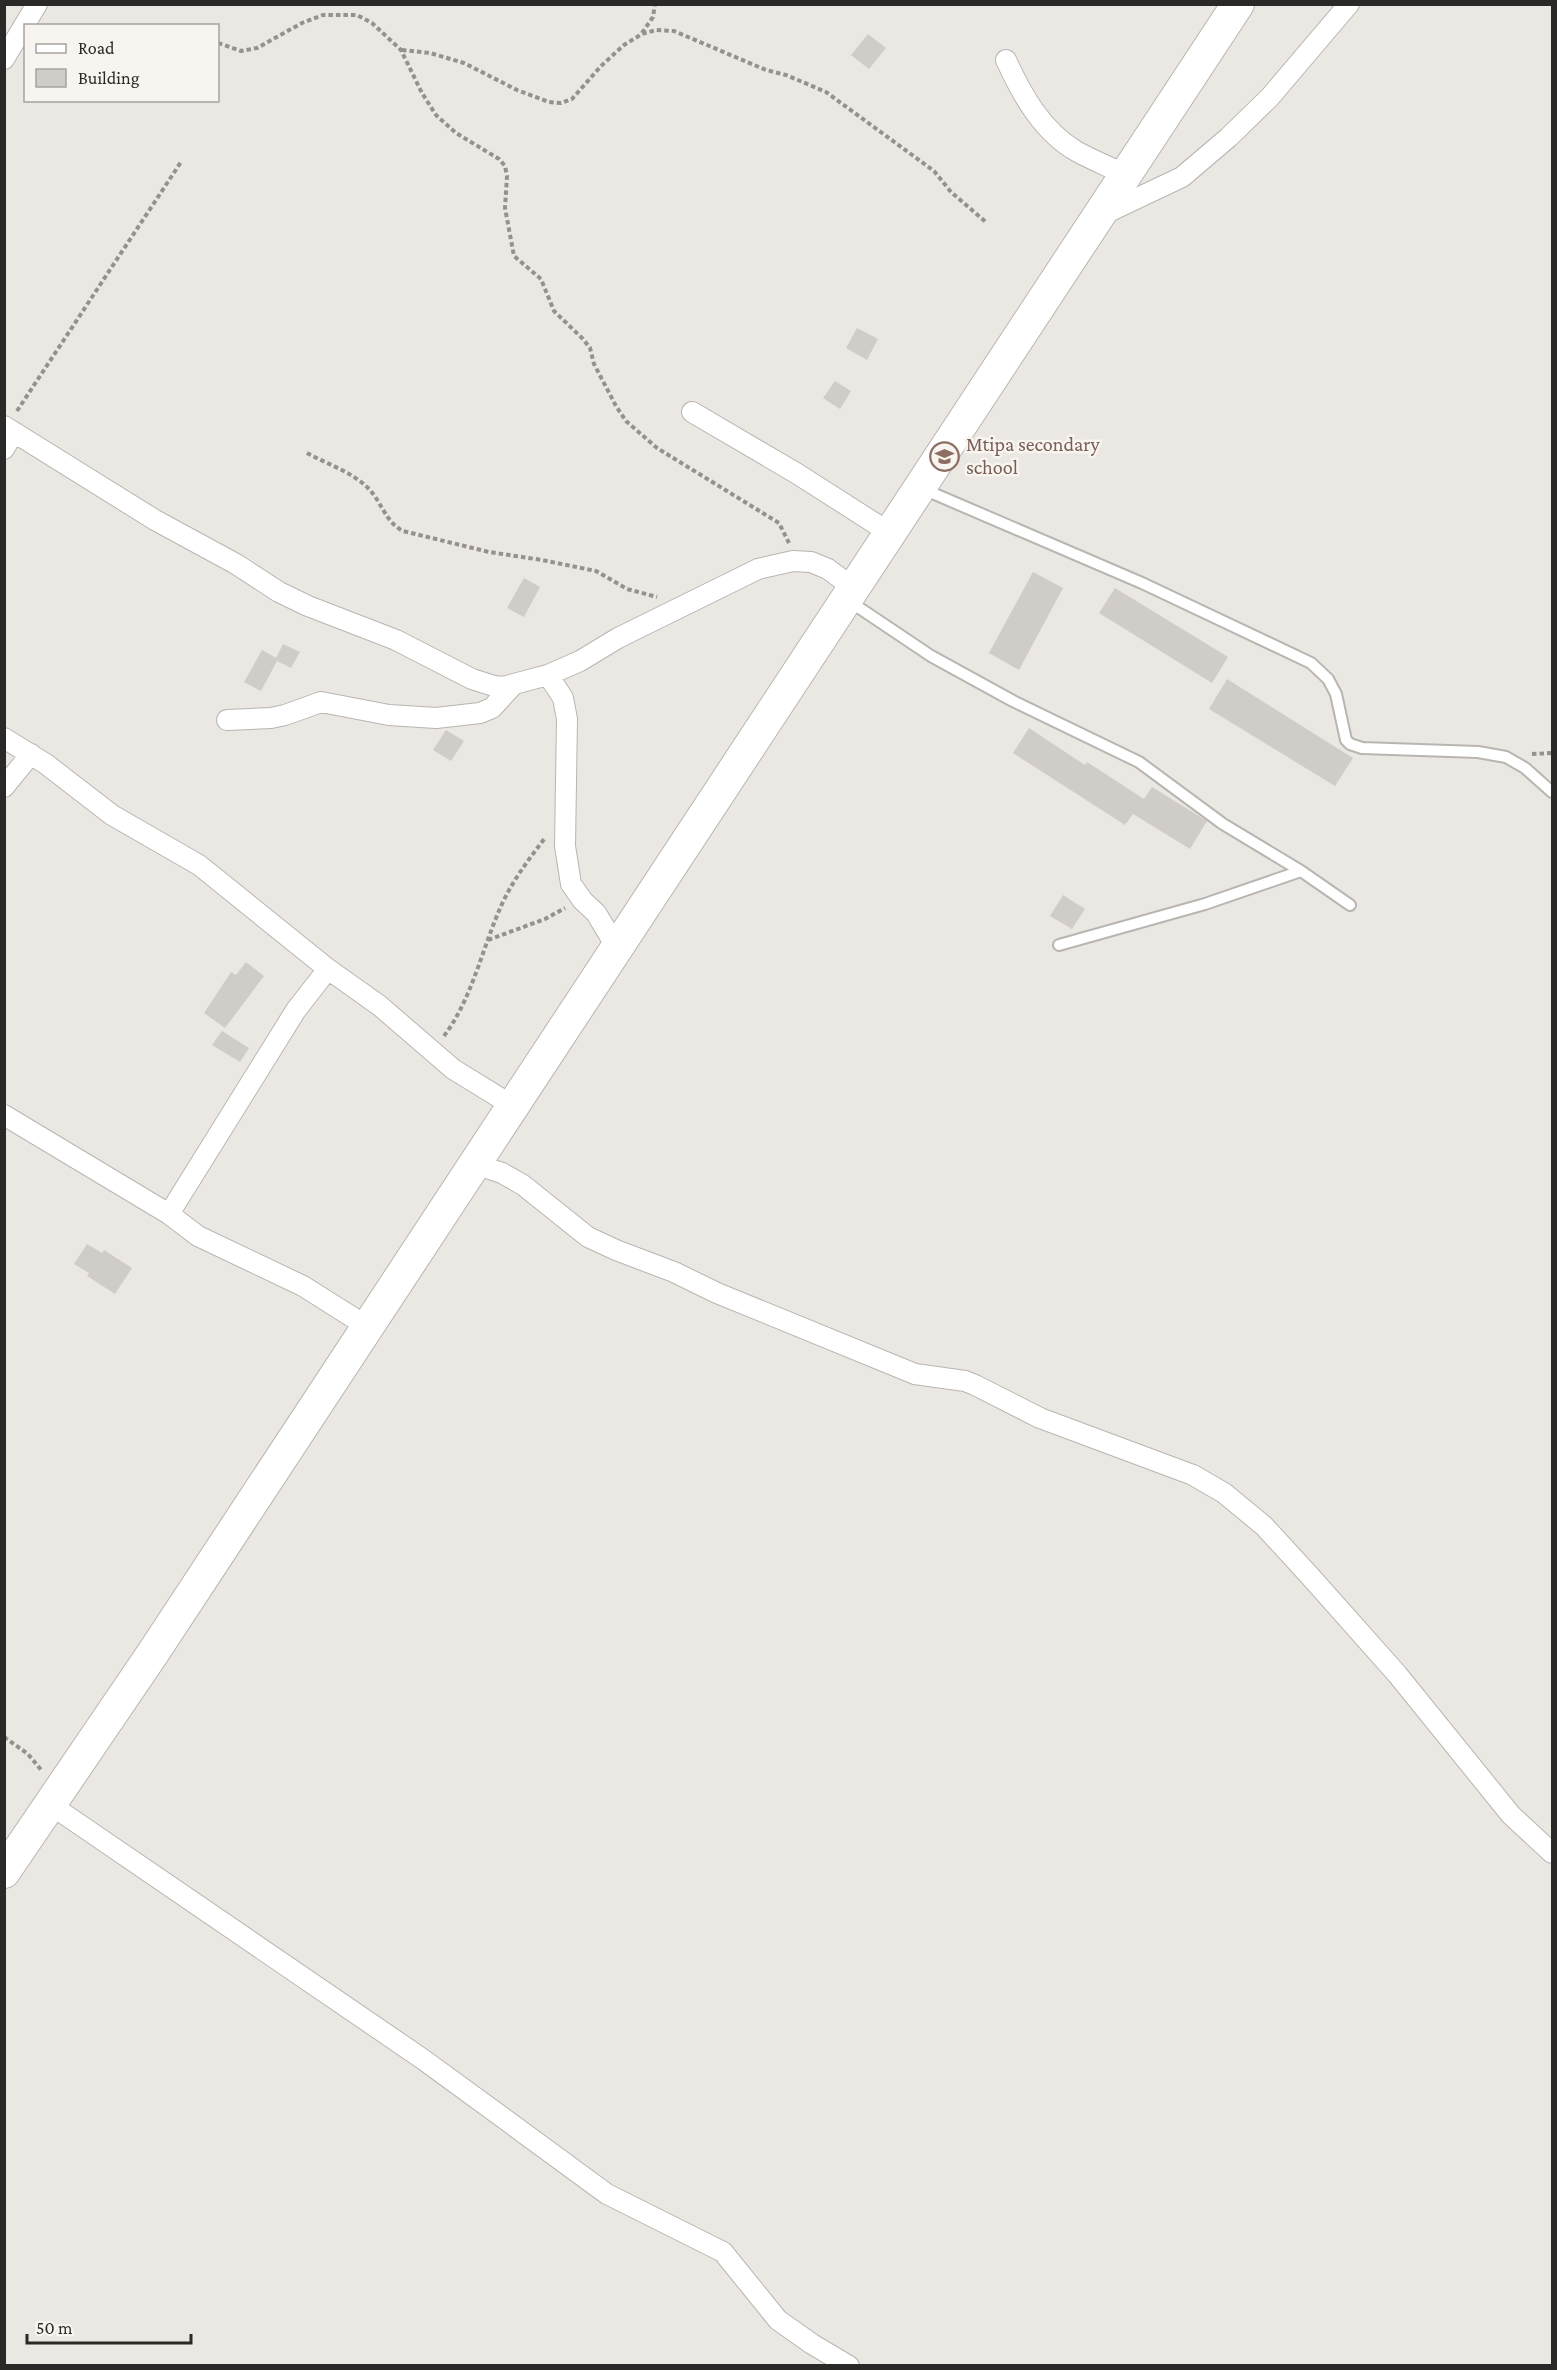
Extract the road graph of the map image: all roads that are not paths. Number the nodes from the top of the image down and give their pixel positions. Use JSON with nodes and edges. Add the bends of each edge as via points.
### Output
{"nodes":[{"id":1,"x":37,"y":4,"type":"edge"},
{"id":2,"x":1238,"y":4,"type":"edge"},
{"id":3,"x":1349,"y":4,"type":"edge"},
{"id":4,"x":25,"y":24,"type":"edge"},
{"id":5,"x":24,"y":26,"type":"edge"},
{"id":6,"x":4,"y":59,"type":"edge"},
{"id":7,"x":1006,"y":60,"type":"dead end"},
{"id":8,"x":1126,"y":175,"type":"junction"},
{"id":9,"x":1099,"y":216,"type":"junction"},
{"id":10,"x":692,"y":412,"type":"dead end"},
{"id":11,"x":8,"y":428,"type":"edge"},
{"id":12,"x":4,"y":449,"type":"edge"},
{"id":13,"x":920,"y":488,"type":"junction"},
{"id":14,"x":890,"y":533,"type":"junction"},
{"id":15,"x":847,"y":598,"type":"junction"},
{"id":16,"x":548,"y":675,"type":"junction"},
{"id":17,"x":514,"y":684,"type":"junction"},
{"id":18,"x":227,"y":720,"type":"dead end"},
{"id":19,"x":4,"y":738,"type":"edge"},
{"id":20,"x":31,"y":754,"type":"junction"},
{"id":21,"x":4,"y":787,"type":"edge"},
{"id":22,"x":1552,"y":792,"type":"edge"},
{"id":23,"x":1301,"y":871,"type":"junction"},
{"id":24,"x":1350,"y":905,"type":"dead end"},
{"id":25,"x":1059,"y":945,"type":"dead end"},
{"id":26,"x":617,"y":948,"type":"junction"},
{"id":27,"x":328,"y":969,"type":"junction"},
{"id":28,"x":513,"y":1106,"type":"junction"},
{"id":29,"x":4,"y":1115,"type":"edge"},
{"id":30,"x":475,"y":1164,"type":"junction"},
{"id":31,"x":170,"y":1214,"type":"junction"},
{"id":32,"x":368,"y":1327,"type":"junction"},
{"id":33,"x":55,"y":1799,"type":"junction"},
{"id":34,"x":1552,"y":1852,"type":"edge"},
{"id":35,"x":4,"y":1872,"type":"edge"},
{"id":36,"x":849,"y":2366,"type":"edge"}],
"edges":[{"from":1,"to":4,"type":"street"},
{"from":2,"to":8,"type":"main road"},
{"from":3,"to":9,"type":"street","via":[[1270,97],[1206,157],[1182,177]]},
{"from":5,"to":6,"type":"street"},
{"from":7,"to":8,"type":"street","via":[[1019,89],[1052,133]]},
{"from":8,"to":9,"type":"main road"},
{"from":9,"to":13,"type":"main road"},
{"from":10,"to":14,"type":"street"},
{"from":11,"to":12,"type":"street"},
{"from":11,"to":17,"type":"street","via":[[279,592],[396,640],[472,679],[494,686]]},
{"from":13,"to":14,"type":"main road"},
{"from":13,"to":22,"type":"lane","via":[[1142,583],[1311,663],[1329,679],[1350,744],[1506,757]]},
{"from":14,"to":15,"type":"main road"},
{"from":15,"to":16,"type":"street","via":[[844,581],[811,562],[794,561],[758,569]]},
{"from":15,"to":23,"type":"lane","via":[[931,656],[1139,762],[1223,824]]},
{"from":15,"to":26,"type":"main road"},
{"from":16,"to":17,"type":"street"},
{"from":16,"to":26,"type":"street","via":[[563,698],[567,718],[565,846],[571,884],[596,913]]},
{"from":17,"to":18,"type":"street","via":[[492,708],[480,713],[436,718],[389,715],[321,702],[278,717]]},
{"from":19,"to":20,"type":"street"},
{"from":20,"to":21,"type":"street"},
{"from":20,"to":27,"type":"street","via":[[112,815],[199,865]]},
{"from":23,"to":24,"type":"lane"},
{"from":23,"to":25,"type":"lane","via":[[1205,904]]},
{"from":26,"to":28,"type":"main road"},
{"from":27,"to":28,"type":"street","via":[[380,1006],[453,1069]]},
{"from":27,"to":31,"type":"street","via":[[296,1010]]},
{"from":28,"to":30,"type":"main road"},
{"from":29,"to":31,"type":"street"},
{"from":30,"to":32,"type":"main road"},
{"from":30,"to":34,"type":"street","via":[[523,1185],[588,1237],[616,1250],[915,1374],[965,1381],[1040,1418],[1193,1475],[1224,1493],[1264,1526],[1397,1674],[1511,1815]]},
{"from":31,"to":32,"type":"street","via":[[198,1236],[303,1286]]},
{"from":32,"to":33,"type":"main road"},
{"from":33,"to":35,"type":"main road"},
{"from":33,"to":36,"type":"street","via":[[607,2194],[723,2252],[778,2320]]}]}
